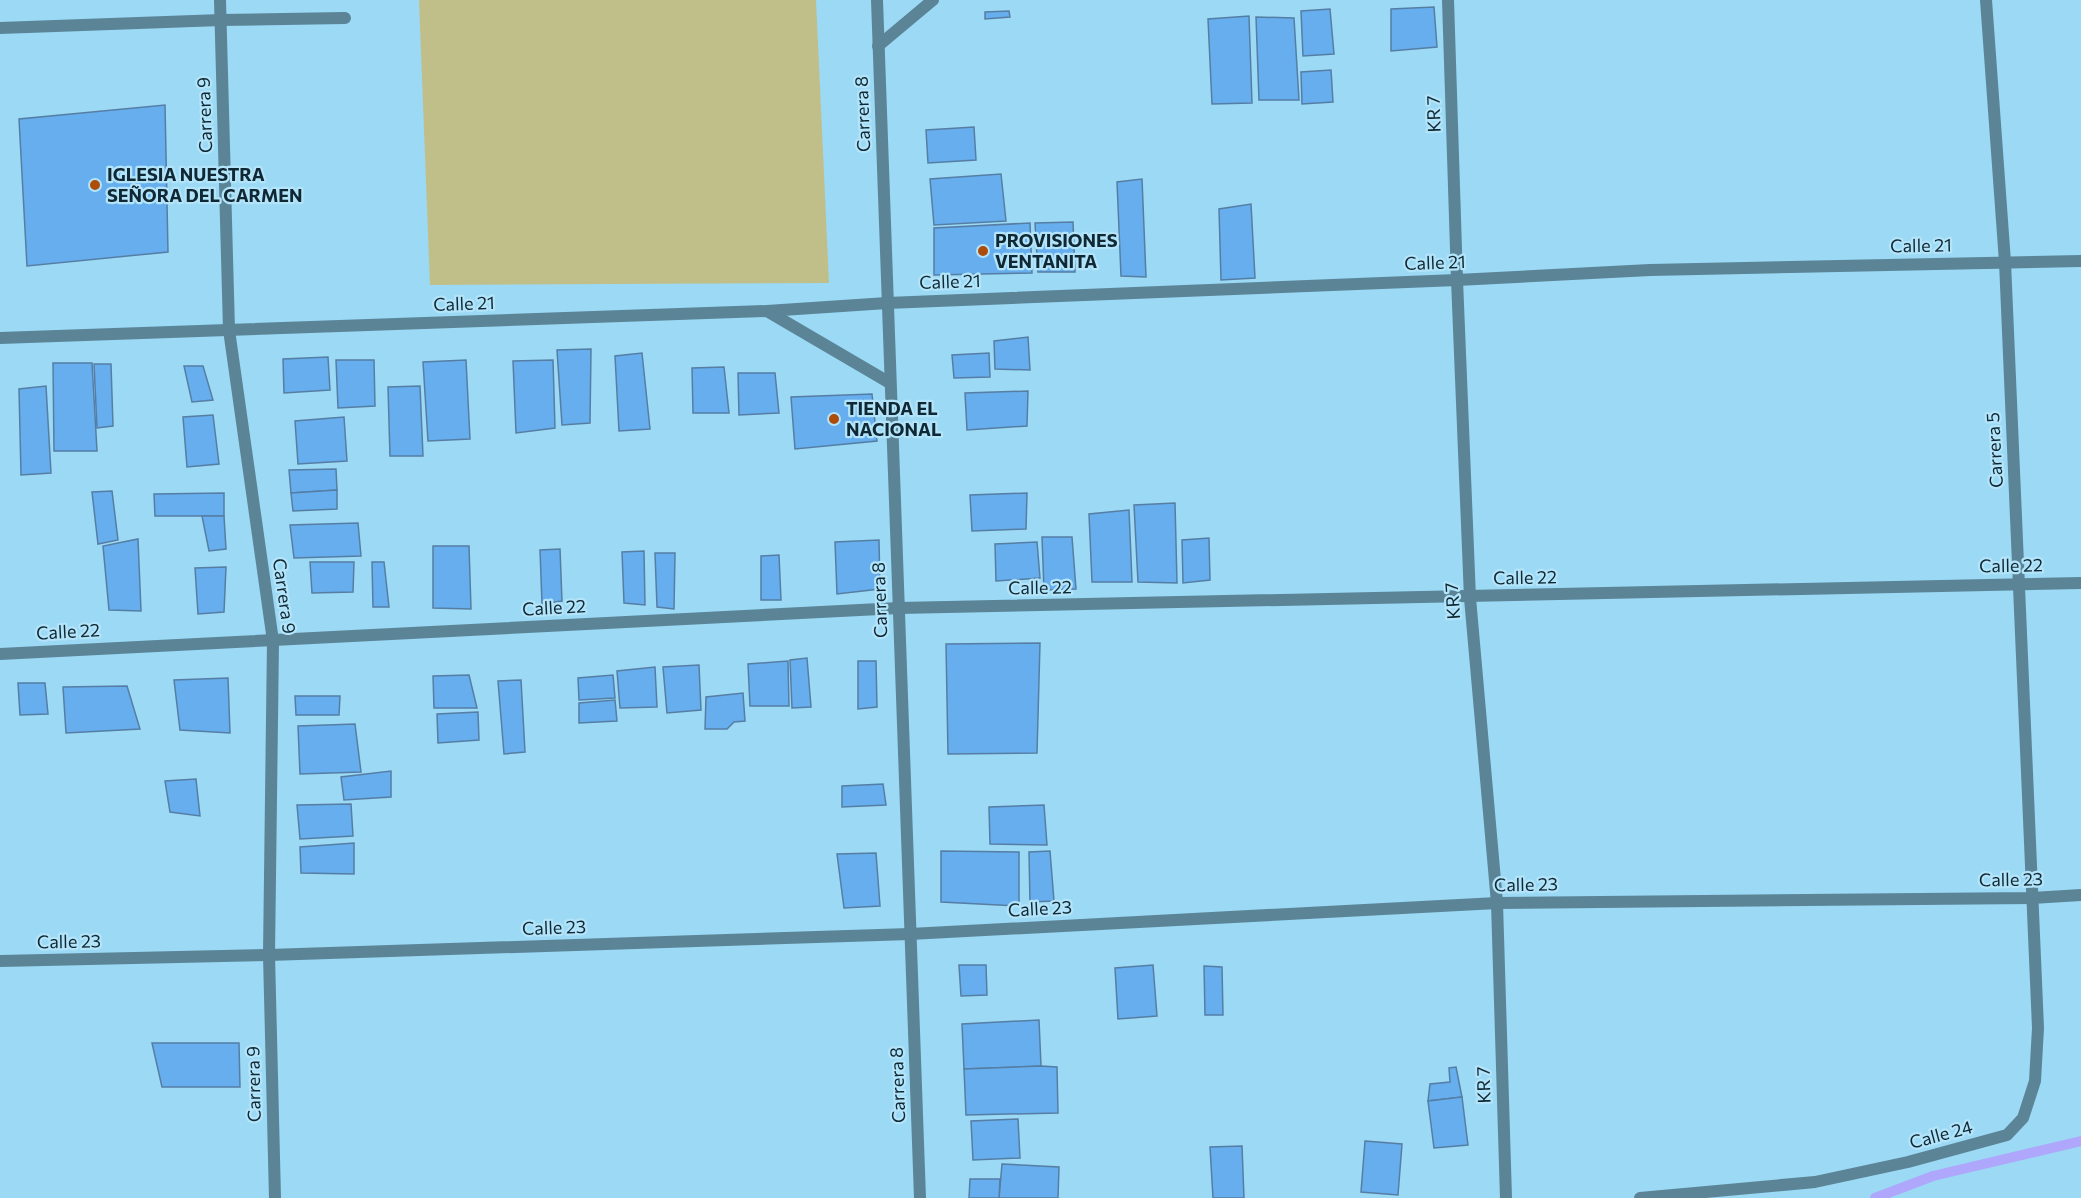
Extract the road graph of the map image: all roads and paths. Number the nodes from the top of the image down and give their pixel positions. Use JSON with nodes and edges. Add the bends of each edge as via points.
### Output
{"nodes":[{"id":1,"x":220,"y":0,"type":"edge"},
{"id":2,"x":876,"y":0,"type":"edge"},
{"id":3,"x":933,"y":0,"type":"edge"},
{"id":4,"x":1448,"y":0,"type":"edge"},
{"id":5,"x":1986,"y":0,"type":"edge"},
{"id":6,"x":345,"y":18,"type":"dead end"},
{"id":7,"x":221,"y":20,"type":"junction"},
{"id":8,"x":0,"y":28,"type":"edge"},
{"id":9,"x":878,"y":46,"type":"junction"},
{"id":10,"x":2081,"y":261,"type":"edge"},
{"id":11,"x":2005,"y":262,"type":"junction"},
{"id":12,"x":1457,"y":280,"type":"junction"},
{"id":13,"x":887,"y":303,"type":"junction"},
{"id":14,"x":767,"y":311,"type":"junction"},
{"id":15,"x":229,"y":330,"type":"junction"},
{"id":16,"x":0,"y":338,"type":"edge"},
{"id":17,"x":890,"y":383,"type":"junction"},
{"id":18,"x":2081,"y":583,"type":"edge"},
{"id":19,"x":2019,"y":584,"type":"junction"},
{"id":20,"x":1470,"y":598,"type":"junction"},
{"id":21,"x":898,"y":608,"type":"junction"},
{"id":22,"x":273,"y":640,"type":"junction"},
{"id":23,"x":0,"y":654,"type":"edge"},
{"id":24,"x":2081,"y":895,"type":"edge"},
{"id":25,"x":2032,"y":898,"type":"junction"},
{"id":26,"x":1497,"y":903,"type":"junction"},
{"id":27,"x":910,"y":934,"type":"junction"},
{"id":28,"x":269,"y":955,"type":"junction"},
{"id":29,"x":0,"y":961,"type":"edge"},
{"id":30,"x":275,"y":1198,"type":"edge"},
{"id":31,"x":920,"y":1198,"type":"edge"},
{"id":32,"x":1506,"y":1198,"type":"edge"},
{"id":33,"x":1640,"y":1198,"type":"edge"}],
"edges":[{"from":1,"to":7,"type":"street","name":"Carrera 9"},
{"from":2,"to":9,"type":"street","name":"Carrera 8"},
{"from":3,"to":9,"type":"street"},
{"from":4,"to":12,"type":"street","name":"KR 7"},
{"from":5,"to":11,"type":"street","name":"Carrera 5"},
{"from":6,"to":7,"type":"street"},
{"from":7,"to":8,"type":"street"},
{"from":7,"to":15,"type":"street","name":"Carrera 9"},
{"from":9,"to":13,"type":"street","name":"Carrera 8"},
{"from":10,"to":11,"type":"street","name":"Calle 21"},
{"from":11,"to":12,"type":"street","name":"Calle 21","via":[[1650,270]]},
{"from":11,"to":19,"type":"street","name":"Carrera 5"},
{"from":12,"to":13,"type":"street","name":"Calle 21"},
{"from":12,"to":20,"type":"street","name":"KR 7"},
{"from":13,"to":14,"type":"street","name":"Calle 21"},
{"from":13,"to":17,"type":"street","name":"Carrera 8"},
{"from":14,"to":15,"type":"street","name":"Calle 21"},
{"from":14,"to":17,"type":"street"},
{"from":15,"to":16,"type":"street","name":"Calle 21"},
{"from":15,"to":22,"type":"street","name":"Carrera 9"},
{"from":17,"to":21,"type":"street","name":"Carrera 8"},
{"from":18,"to":19,"type":"street","name":"Calle 22"},
{"from":19,"to":20,"type":"street","name":"Calle 22"},
{"from":19,"to":25,"type":"street","name":"Carrera 5"},
{"from":20,"to":21,"type":"street","name":"Calle 22"},
{"from":20,"to":26,"type":"street","name":"KR 7"},
{"from":21,"to":22,"type":"street","name":"Calle 22"},
{"from":21,"to":27,"type":"street","name":"Carrera 8"},
{"from":22,"to":23,"type":"street","name":"Calle 22"},
{"from":22,"to":28,"type":"street","name":"Carrera 9"},
{"from":24,"to":25,"type":"street","name":"Calle 23"},
{"from":25,"to":26,"type":"street","name":"Calle 23"},
{"from":25,"to":33,"type":"street","name":"Calle 24","via":[[2038,1028],[2035,1081],[2023,1118],[2007,1135],[1815,1182]]},
{"from":26,"to":27,"type":"street","name":"Calle 23"},
{"from":26,"to":32,"type":"street","name":"KR 7"},
{"from":27,"to":28,"type":"street","name":"Calle 23"},
{"from":27,"to":31,"type":"street","name":"Carrera 8"},
{"from":28,"to":29,"type":"street","name":"Calle 23"},
{"from":28,"to":30,"type":"street","name":"Carrera 9"}]}
